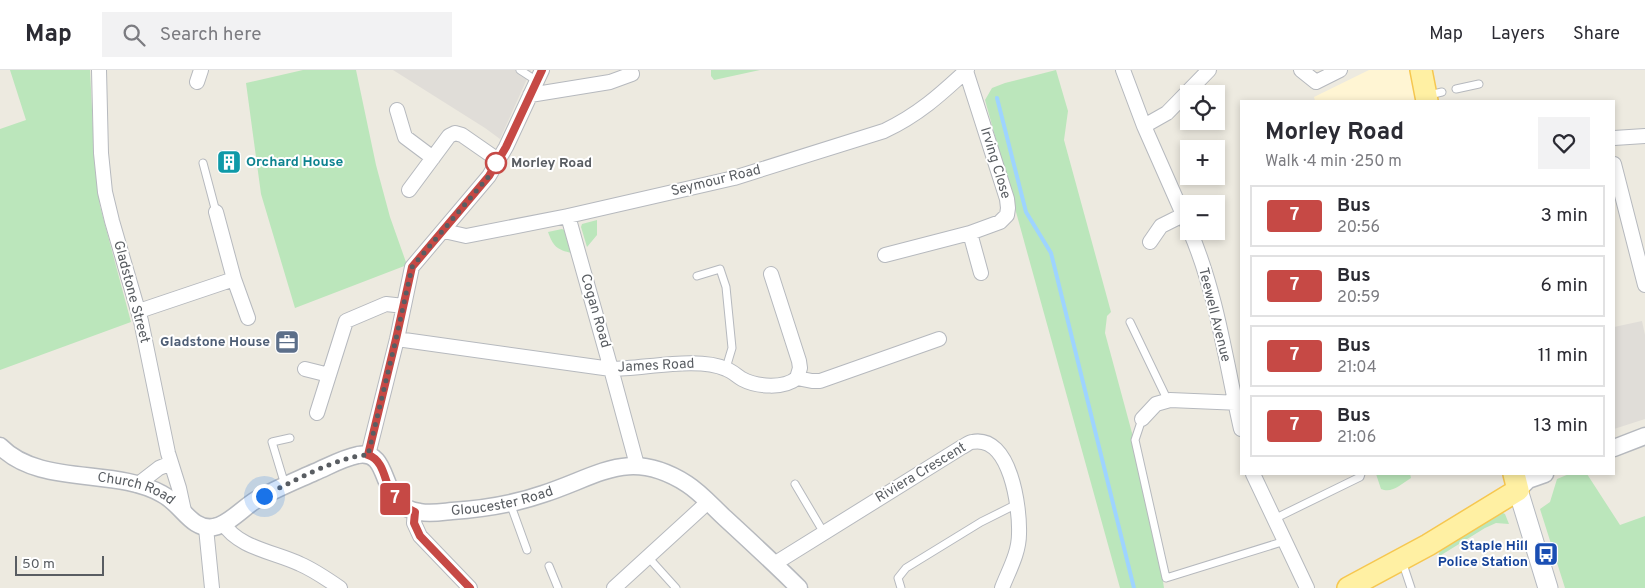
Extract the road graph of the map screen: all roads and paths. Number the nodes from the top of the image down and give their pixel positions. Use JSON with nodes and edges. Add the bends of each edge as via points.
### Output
{"nodes":[{"id":1,"x":99,"y":70,"type":"edge"},
{"id":2,"x":520,"y":70,"type":"edge"},
{"id":3,"x":1123,"y":70,"type":"edge"},
{"id":4,"x":1301,"y":70,"type":"edge"},
{"id":5,"x":1340,"y":70,"type":"edge"},
{"id":6,"x":1421,"y":70,"type":"edge"},
{"id":7,"x":967,"y":71,"type":"edge"},
{"id":8,"x":1206,"y":71,"type":"edge"},
{"id":9,"x":632,"y":74,"type":"dead end"},
{"id":10,"x":540,"y":75,"type":"edge"},
{"id":11,"x":1479,"y":84,"type":"dead end"},
{"id":12,"x":1456,"y":89,"type":"dead end"},
{"id":13,"x":530,"y":96,"type":"junction"},
{"id":14,"x":1432,"y":96,"type":"edge"},
{"id":15,"x":397,"y":110,"type":"dead end"},
{"id":16,"x":1144,"y":126,"type":"junction"},
{"id":17,"x":1645,"y":136,"type":"edge"},
{"id":18,"x":1615,"y":138,"type":"edge"},
{"id":19,"x":433,"y":158,"type":"junction"},
{"id":20,"x":498,"y":160,"type":"junction"},
{"id":21,"x":203,"y":164,"type":"dead end"},
{"id":22,"x":1615,"y":168,"type":"edge"},
{"id":23,"x":409,"y":190,"type":"dead end"},
{"id":24,"x":1180,"y":208,"type":"edge"},
{"id":25,"x":216,"y":212,"type":"joint"},
{"id":26,"x":568,"y":216,"type":"junction"},
{"id":27,"x":1180,"y":216,"type":"edge"},
{"id":28,"x":444,"y":231,"type":"junction"},
{"id":29,"x":970,"y":233,"type":"junction"},
{"id":30,"x":1194,"y":240,"type":"edge"},
{"id":31,"x":1150,"y":242,"type":"dead end"},
{"id":32,"x":885,"y":255,"type":"dead end"},
{"id":33,"x":1642,"y":266,"type":"edge"},
{"id":34,"x":981,"y":273,"type":"dead end"},
{"id":35,"x":771,"y":274,"type":"dead end"},
{"id":36,"x":697,"y":276,"type":"dead end"},
{"id":37,"x":234,"y":279,"type":"junction"},
{"id":38,"x":1645,"y":286,"type":"edge"},
{"id":39,"x":404,"y":306,"type":"junction"},
{"id":40,"x":139,"y":311,"type":"junction"},
{"id":41,"x":248,"y":318,"type":"dead end"},
{"id":42,"x":1130,"y":322,"type":"dead end"},
{"id":43,"x":396,"y":339,"type":"junction"},
{"id":44,"x":939,"y":339,"type":"dead end"},
{"id":45,"x":611,"y":368,"type":"junction"},
{"id":46,"x":726,"y":368,"type":"junction"},
{"id":47,"x":305,"y":369,"type":"dead end"},
{"id":48,"x":329,"y":375,"type":"junction"},
{"id":49,"x":797,"y":378,"type":"junction"},
{"id":50,"x":1168,"y":401,"type":"junction"},
{"id":51,"x":1238,"y":404,"type":"edge"},
{"id":52,"x":318,"y":413,"type":"dead end"},
{"id":53,"x":1142,"y":419,"type":"joint"},
{"id":54,"x":1240,"y":421,"type":"edge"},
{"id":55,"x":1645,"y":436,"type":"edge"},
{"id":56,"x":290,"y":438,"type":"dead end"},
{"id":57,"x":1615,"y":448,"type":"edge"},
{"id":58,"x":2,"y":452,"type":"edge"},
{"id":59,"x":368,"y":455,"type":"junction"},
{"id":60,"x":171,"y":463,"type":"junction"},
{"id":61,"x":637,"y":465,"type":"junction"},
{"id":62,"x":1253,"y":475,"type":"edge"},
{"id":63,"x":1361,"y":475,"type":"edge"},
{"id":64,"x":1542,"y":475,"type":"edge"},
{"id":65,"x":1516,"y":482,"type":"edge"},
{"id":66,"x":794,"y":484,"type":"dead end"},
{"id":67,"x":137,"y":485,"type":"junction"},
{"id":68,"x":285,"y":485,"type":"junction"},
{"id":69,"x":708,"y":502,"type":"junction"},
{"id":70,"x":510,"y":503,"type":"junction"},
{"id":71,"x":1018,"y":504,"type":"junction"},
{"id":72,"x":184,"y":511,"type":"junction"},
{"id":73,"x":415,"y":512,"type":"junction"},
{"id":74,"x":1274,"y":519,"type":"junction"},
{"id":75,"x":223,"y":524,"type":"junction"},
{"id":76,"x":206,"y":528,"type":"junction"},
{"id":77,"x":824,"y":533,"type":"junction"},
{"id":78,"x":1285,"y":542,"type":"junction"},
{"id":79,"x":526,"y":550,"type":"dead end"},
{"id":80,"x":648,"y":557,"type":"junction"},
{"id":81,"x":1402,"y":560,"type":"junction"},
{"id":82,"x":774,"y":564,"type":"junction"},
{"id":83,"x":549,"y":566,"type":"dead end"},
{"id":84,"x":212,"y":588,"type":"edge"},
{"id":85,"x":340,"y":588,"type":"edge"},
{"id":86,"x":470,"y":588,"type":"edge"},
{"id":87,"x":558,"y":588,"type":"edge"},
{"id":88,"x":614,"y":588,"type":"edge"},
{"id":89,"x":676,"y":588,"type":"edge"},
{"id":90,"x":799,"y":588,"type":"edge"},
{"id":91,"x":901,"y":588,"type":"edge"},
{"id":92,"x":1002,"y":588,"type":"edge"},
{"id":93,"x":1307,"y":588,"type":"edge"},
{"id":94,"x":1348,"y":588,"type":"edge"},
{"id":95,"x":1411,"y":588,"type":"edge"},
{"id":96,"x":1548,"y":588,"type":"edge"}],
"edges":[{"from":1,"to":40,"type":"street","name":"Gladstone Street","via":[[105,192]]},
{"from":2,"to":10,"type":"lane"},
{"from":3,"to":16,"type":"street","name":"Teewell Avenue"},
{"from":4,"to":5,"type":"street","via":[[1316,82]]},
{"from":6,"to":14,"type":"main road"},
{"from":7,"to":26,"type":"street","name":"Seymour Road","via":[[926,107],[884,130],[734,178]]},
{"from":7,"to":29,"type":"street","name":"Irving Close","via":[[1008,208],[1000,222]]},
{"from":8,"to":16,"type":"street","via":[[1167,113]]},
{"from":9,"to":13,"type":"street","via":[[610,82]]},
{"from":10,"to":13,"type":"street"},
{"from":11,"to":12,"type":"lane"},
{"from":13,"to":20,"type":"street"},
{"from":15,"to":19,"type":"street","via":[[405,137]]},
{"from":16,"to":24,"type":"street","name":"Teewell Avenue"},
{"from":17,"to":18,"type":"street"},
{"from":19,"to":20,"type":"street","via":[[449,136],[455,133]]},
{"from":19,"to":23,"type":"street"},
{"from":20,"to":28,"type":"street","via":[[489,176]]},
{"from":21,"to":25,"type":"lane"},
{"from":22,"to":33,"type":"street"},
{"from":25,"to":37,"type":"street"},
{"from":26,"to":28,"type":"street","name":"Seymour Road","via":[[466,236]]},
{"from":26,"to":45,"type":"street","name":"Cogan Road"},
{"from":27,"to":31,"type":"street","via":[[1161,226]]},
{"from":28,"to":39,"type":"street","via":[[412,267]]},
{"from":29,"to":32,"type":"street","name":"Irving Close"},
{"from":29,"to":34,"type":"street"},
{"from":30,"to":51,"type":"street","name":"Teewell Avenue","via":[[1212,296]]},
{"from":33,"to":38,"type":"street"},
{"from":35,"to":49,"type":"street","via":[[800,361]]},
{"from":36,"to":46,"type":"lane","via":[[720,269],[726,287],[732,348]]},
{"from":37,"to":40,"type":"street"},
{"from":37,"to":41,"type":"street"},
{"from":39,"to":43,"type":"street"},
{"from":39,"to":48,"type":"street","via":[[386,304],[346,321]]},
{"from":40,"to":60,"type":"street","name":"Gladstone Street"},
{"from":42,"to":50,"type":"lane"},
{"from":43,"to":45,"type":"street","name":"James Road"},
{"from":43,"to":59,"type":"street"},
{"from":44,"to":49,"type":"street","name":"James Road","via":[[820,381]]},
{"from":45,"to":46,"type":"street","name":"James Road","via":[[683,363]]},
{"from":45,"to":61,"type":"street","name":"Cogan Road"},
{"from":46,"to":49,"type":"street","name":"James Road","via":[[744,380],[774,386],[791,384]]},
{"from":47,"to":48,"type":"street"},
{"from":48,"to":52,"type":"street"},
{"from":50,"to":51,"type":"street"},
{"from":50,"to":53,"type":"street","via":[[1156,404]]},
{"from":51,"to":54,"type":"street","name":"Teewell Avenue"},
{"from":53,"to":78,"type":"lane","via":[[1135,440],[1166,578]]},
{"from":55,"to":57,"type":"street"},
{"from":56,"to":68,"type":"lane","via":[[272,442]]},
{"from":58,"to":67,"type":"street","name":"Church Road","via":[[36,466]]},
{"from":59,"to":68,"type":"street","via":[[347,458]]},
{"from":59,"to":73,"type":"street","via":[[381,466],[393,496]]},
{"from":60,"to":67,"type":"street"},
{"from":60,"to":72,"type":"street","name":"Gladstone Street"},
{"from":61,"to":69,"type":"street","name":"Gloucester Road","via":[[672,476],[689,485]]},
{"from":61,"to":70,"type":"street","name":"Gloucester Road","via":[[603,470],[543,494]]},
{"from":62,"to":74,"type":"street"},
{"from":63,"to":74,"type":"lane"},
{"from":64,"to":65,"type":"street"},
{"from":65,"to":81,"type":"main road"},
{"from":65,"to":96,"type":"main road"},
{"from":66,"to":77,"type":"lane"},
{"from":67,"to":72,"type":"street","name":"Church Road","via":[[163,494]]},
{"from":68,"to":75,"type":"street","via":[[257,499]]},
{"from":69,"to":80,"type":"street"},
{"from":69,"to":82,"type":"street","name":"Gloucester Road"},
{"from":70,"to":73,"type":"street","name":"Gloucester Road","via":[[487,508]]},
{"from":70,"to":79,"type":"lane"},
{"from":71,"to":77,"type":"street","name":"Riviera Crescent","via":[[1014,482],[1003,458],[993,446],[972,442]]},
{"from":71,"to":91,"type":"lane","via":[[981,522],[906,568],[898,578]]},
{"from":71,"to":92,"type":"street","name":"Riviera Crescent","via":[[1016,555]]},
{"from":72,"to":76,"type":"street","name":"Church Road","via":[[196,524]]},
{"from":73,"to":86,"type":"street","via":[[414,523],[420,536]]},
{"from":74,"to":78,"type":"street"},
{"from":75,"to":76,"type":"street"},
{"from":75,"to":85,"type":"street","via":[[238,539],[301,564]]},
{"from":76,"to":84,"type":"street"},
{"from":77,"to":82,"type":"street","name":"Riviera Crescent"},
{"from":78,"to":93,"type":"street"},
{"from":80,"to":88,"type":"street"},
{"from":80,"to":89,"type":"lane"},
{"from":81,"to":94,"type":"main road"},
{"from":81,"to":95,"type":"lane"},
{"from":82,"to":90,"type":"street","name":"Gloucester Road"},
{"from":83,"to":87,"type":"lane"}]}
